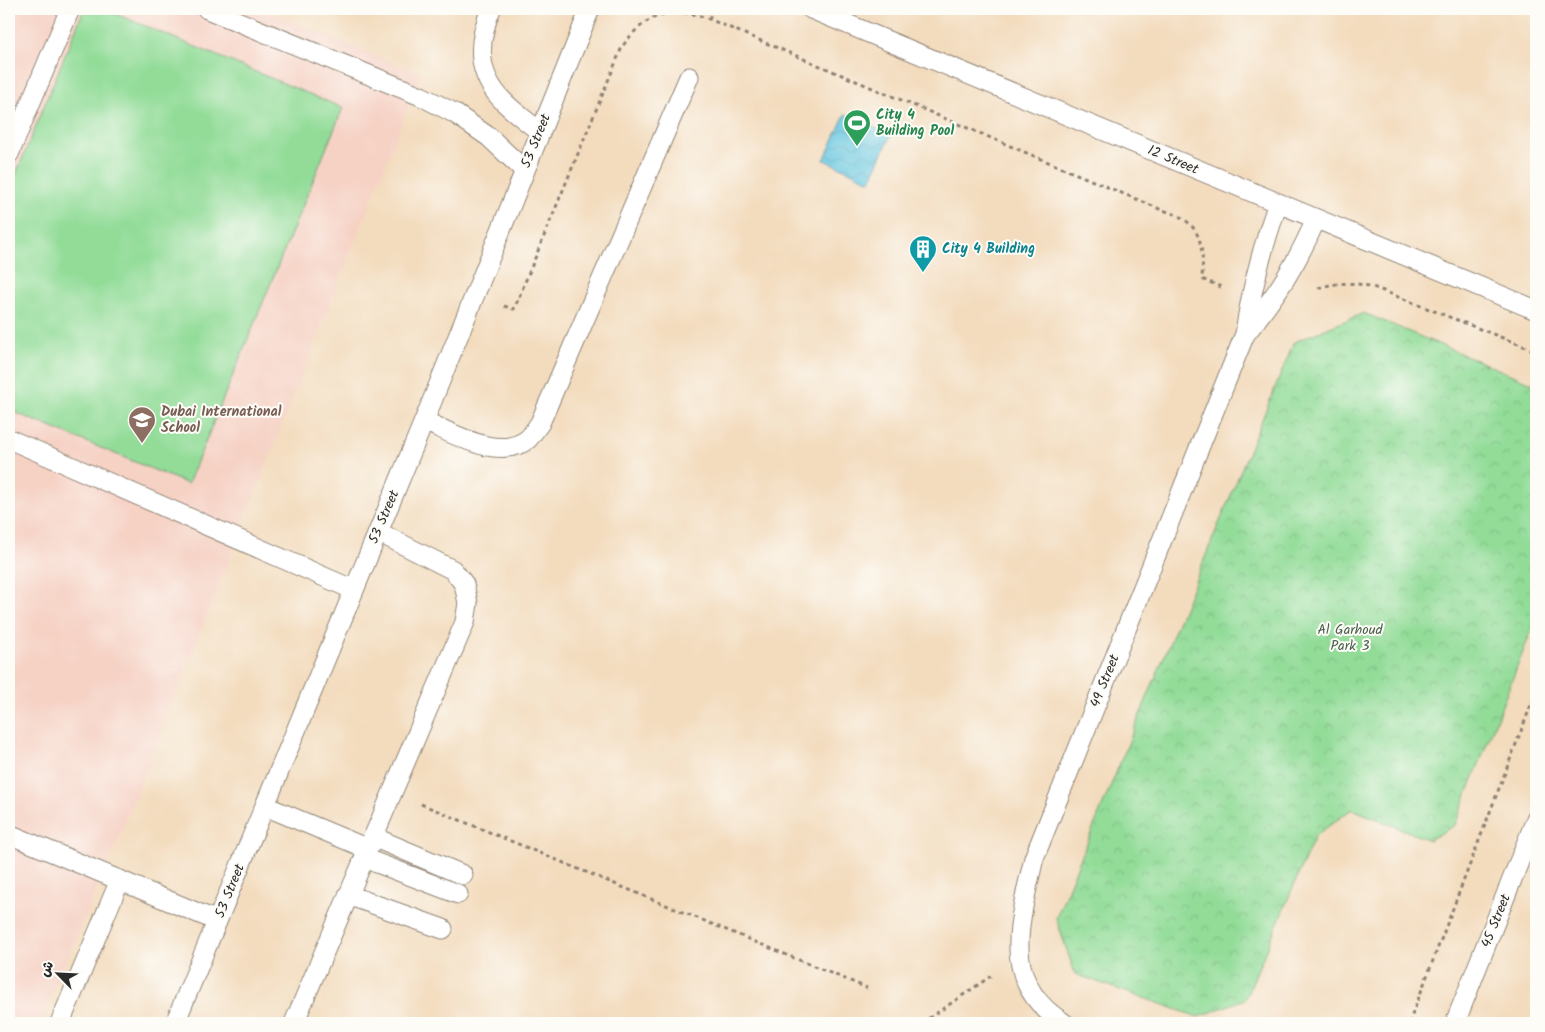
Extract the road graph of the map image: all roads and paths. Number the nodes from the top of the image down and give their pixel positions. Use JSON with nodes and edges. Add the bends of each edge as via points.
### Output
{"nodes":[{"id":1,"x":70,"y":9,"type":"edge"},
{"id":2,"x":207,"y":9,"type":"edge"},
{"id":3,"x":491,"y":9,"type":"edge"},
{"id":4,"x":590,"y":9,"type":"edge"},
{"id":5,"x":713,"y":9,"type":"edge"},
{"id":6,"x":811,"y":9,"type":"edge"},
{"id":7,"x":709,"y":19,"type":"junction"},
{"id":8,"x":689,"y":77,"type":"dead end"},
{"id":9,"x":540,"y":132,"type":"junction"},
{"id":10,"x":9,"y":154,"type":"edge"},
{"id":11,"x":524,"y":170,"type":"junction"},
{"id":12,"x":1278,"y":203,"type":"junction"},
{"id":13,"x":1316,"y":219,"type":"junction"},
{"id":14,"x":1313,"y":292,"type":"dead end"},
{"id":15,"x":475,"y":294,"type":"junction"},
{"id":16,"x":1249,"y":300,"type":"junction"},
{"id":17,"x":1536,"y":310,"type":"edge"},
{"id":18,"x":1245,"y":334,"type":"junction"},
{"id":19,"x":1536,"y":351,"type":"edge"},
{"id":20,"x":424,"y":421,"type":"junction"},
{"id":21,"x":9,"y":439,"type":"edge"},
{"id":22,"x":378,"y":532,"type":"junction"},
{"id":23,"x":354,"y":590,"type":"junction"},
{"id":24,"x":1536,"y":692,"type":"edge"},
{"id":25,"x":392,"y":792,"type":"junction"},
{"id":26,"x":265,"y":806,"type":"junction"},
{"id":27,"x":1536,"y":819,"type":"edge"},
{"id":28,"x":9,"y":834,"type":"edge"},
{"id":29,"x":368,"y":848,"type":"junction"},
{"id":30,"x":462,"y":876,"type":"dead end"},
{"id":31,"x":120,"y":880,"type":"junction"},
{"id":32,"x":458,"y":894,"type":"dead end"},
{"id":33,"x":348,"y":896,"type":"junction"},
{"id":34,"x":217,"y":921,"type":"junction"},
{"id":35,"x":443,"y":929,"type":"dead end"},
{"id":36,"x":1018,"y":958,"type":"junction"},
{"id":37,"x":867,"y":988,"type":"dead end"},
{"id":38,"x":60,"y":1023,"type":"edge"},
{"id":39,"x":175,"y":1023,"type":"edge"},
{"id":40,"x":294,"y":1023,"type":"edge"},
{"id":41,"x":922,"y":1023,"type":"edge"},
{"id":42,"x":1064,"y":1023,"type":"edge"},
{"id":43,"x":1409,"y":1023,"type":"edge"},
{"id":44,"x":1455,"y":1023,"type":"edge"}],
"edges":[{"from":1,"to":10,"type":"lane"},
{"from":2,"to":11,"type":"lane","via":[[421,96],[489,136]]},
{"from":3,"to":9,"type":"lane","via":[[481,38],[481,61],[489,83],[503,102]]},
{"from":4,"to":9,"type":"lane","name":"53 Street"},
{"from":5,"to":7,"type":"path"},
{"from":6,"to":12,"type":"lane","name":"12 Street"},
{"from":7,"to":15,"type":"path","via":[[679,12],[646,21],[633,32],[622,46],[514,309]]},
{"from":7,"to":16,"type":"path","via":[[1183,218],[1199,238],[1203,254],[1202,279]]},
{"from":8,"to":20,"type":"lane","via":[[540,423],[528,438],[501,448],[487,447]]},
{"from":9,"to":11,"type":"lane","name":"53 Street"},
{"from":11,"to":15,"type":"lane","name":"53 Street"},
{"from":12,"to":13,"type":"lane","name":"12 Street"},
{"from":12,"to":16,"type":"lane"},
{"from":13,"to":17,"type":"lane","name":"12 Street"},
{"from":13,"to":18,"type":"lane","via":[[1286,280]]},
{"from":14,"to":19,"type":"path","via":[[1318,287],[1356,282]]},
{"from":15,"to":20,"type":"lane","name":"53 Street"},
{"from":16,"to":18,"type":"lane"},
{"from":18,"to":36,"type":"lane","name":"49 Street","via":[[1034,858],[1018,931]]},
{"from":20,"to":22,"type":"lane","name":"53 Street"},
{"from":21,"to":23,"type":"lane"},
{"from":22,"to":23,"type":"lane","name":"53 Street"},
{"from":22,"to":25,"type":"lane","via":[[453,570],[464,584],[468,603],[464,622]]},
{"from":23,"to":26,"type":"lane","name":"53 Street"},
{"from":24,"to":43,"type":"path"},
{"from":25,"to":29,"type":"lane"},
{"from":25,"to":37,"type":"path"},
{"from":26,"to":29,"type":"lane"},
{"from":26,"to":34,"type":"lane","name":"53 Street"},
{"from":27,"to":44,"type":"lane","name":"45 Street"},
{"from":28,"to":31,"type":"lane"},
{"from":29,"to":30,"type":"lane"},
{"from":29,"to":32,"type":"lane"},
{"from":29,"to":33,"type":"lane"},
{"from":31,"to":34,"type":"lane"},
{"from":31,"to":38,"type":"lane"},
{"from":33,"to":35,"type":"lane"},
{"from":33,"to":40,"type":"lane"},
{"from":34,"to":39,"type":"lane","name":"53 Street"},
{"from":36,"to":41,"type":"path"},
{"from":36,"to":42,"type":"lane","name":"49 Street","via":[[1024,979],[1038,1003]]}]}
